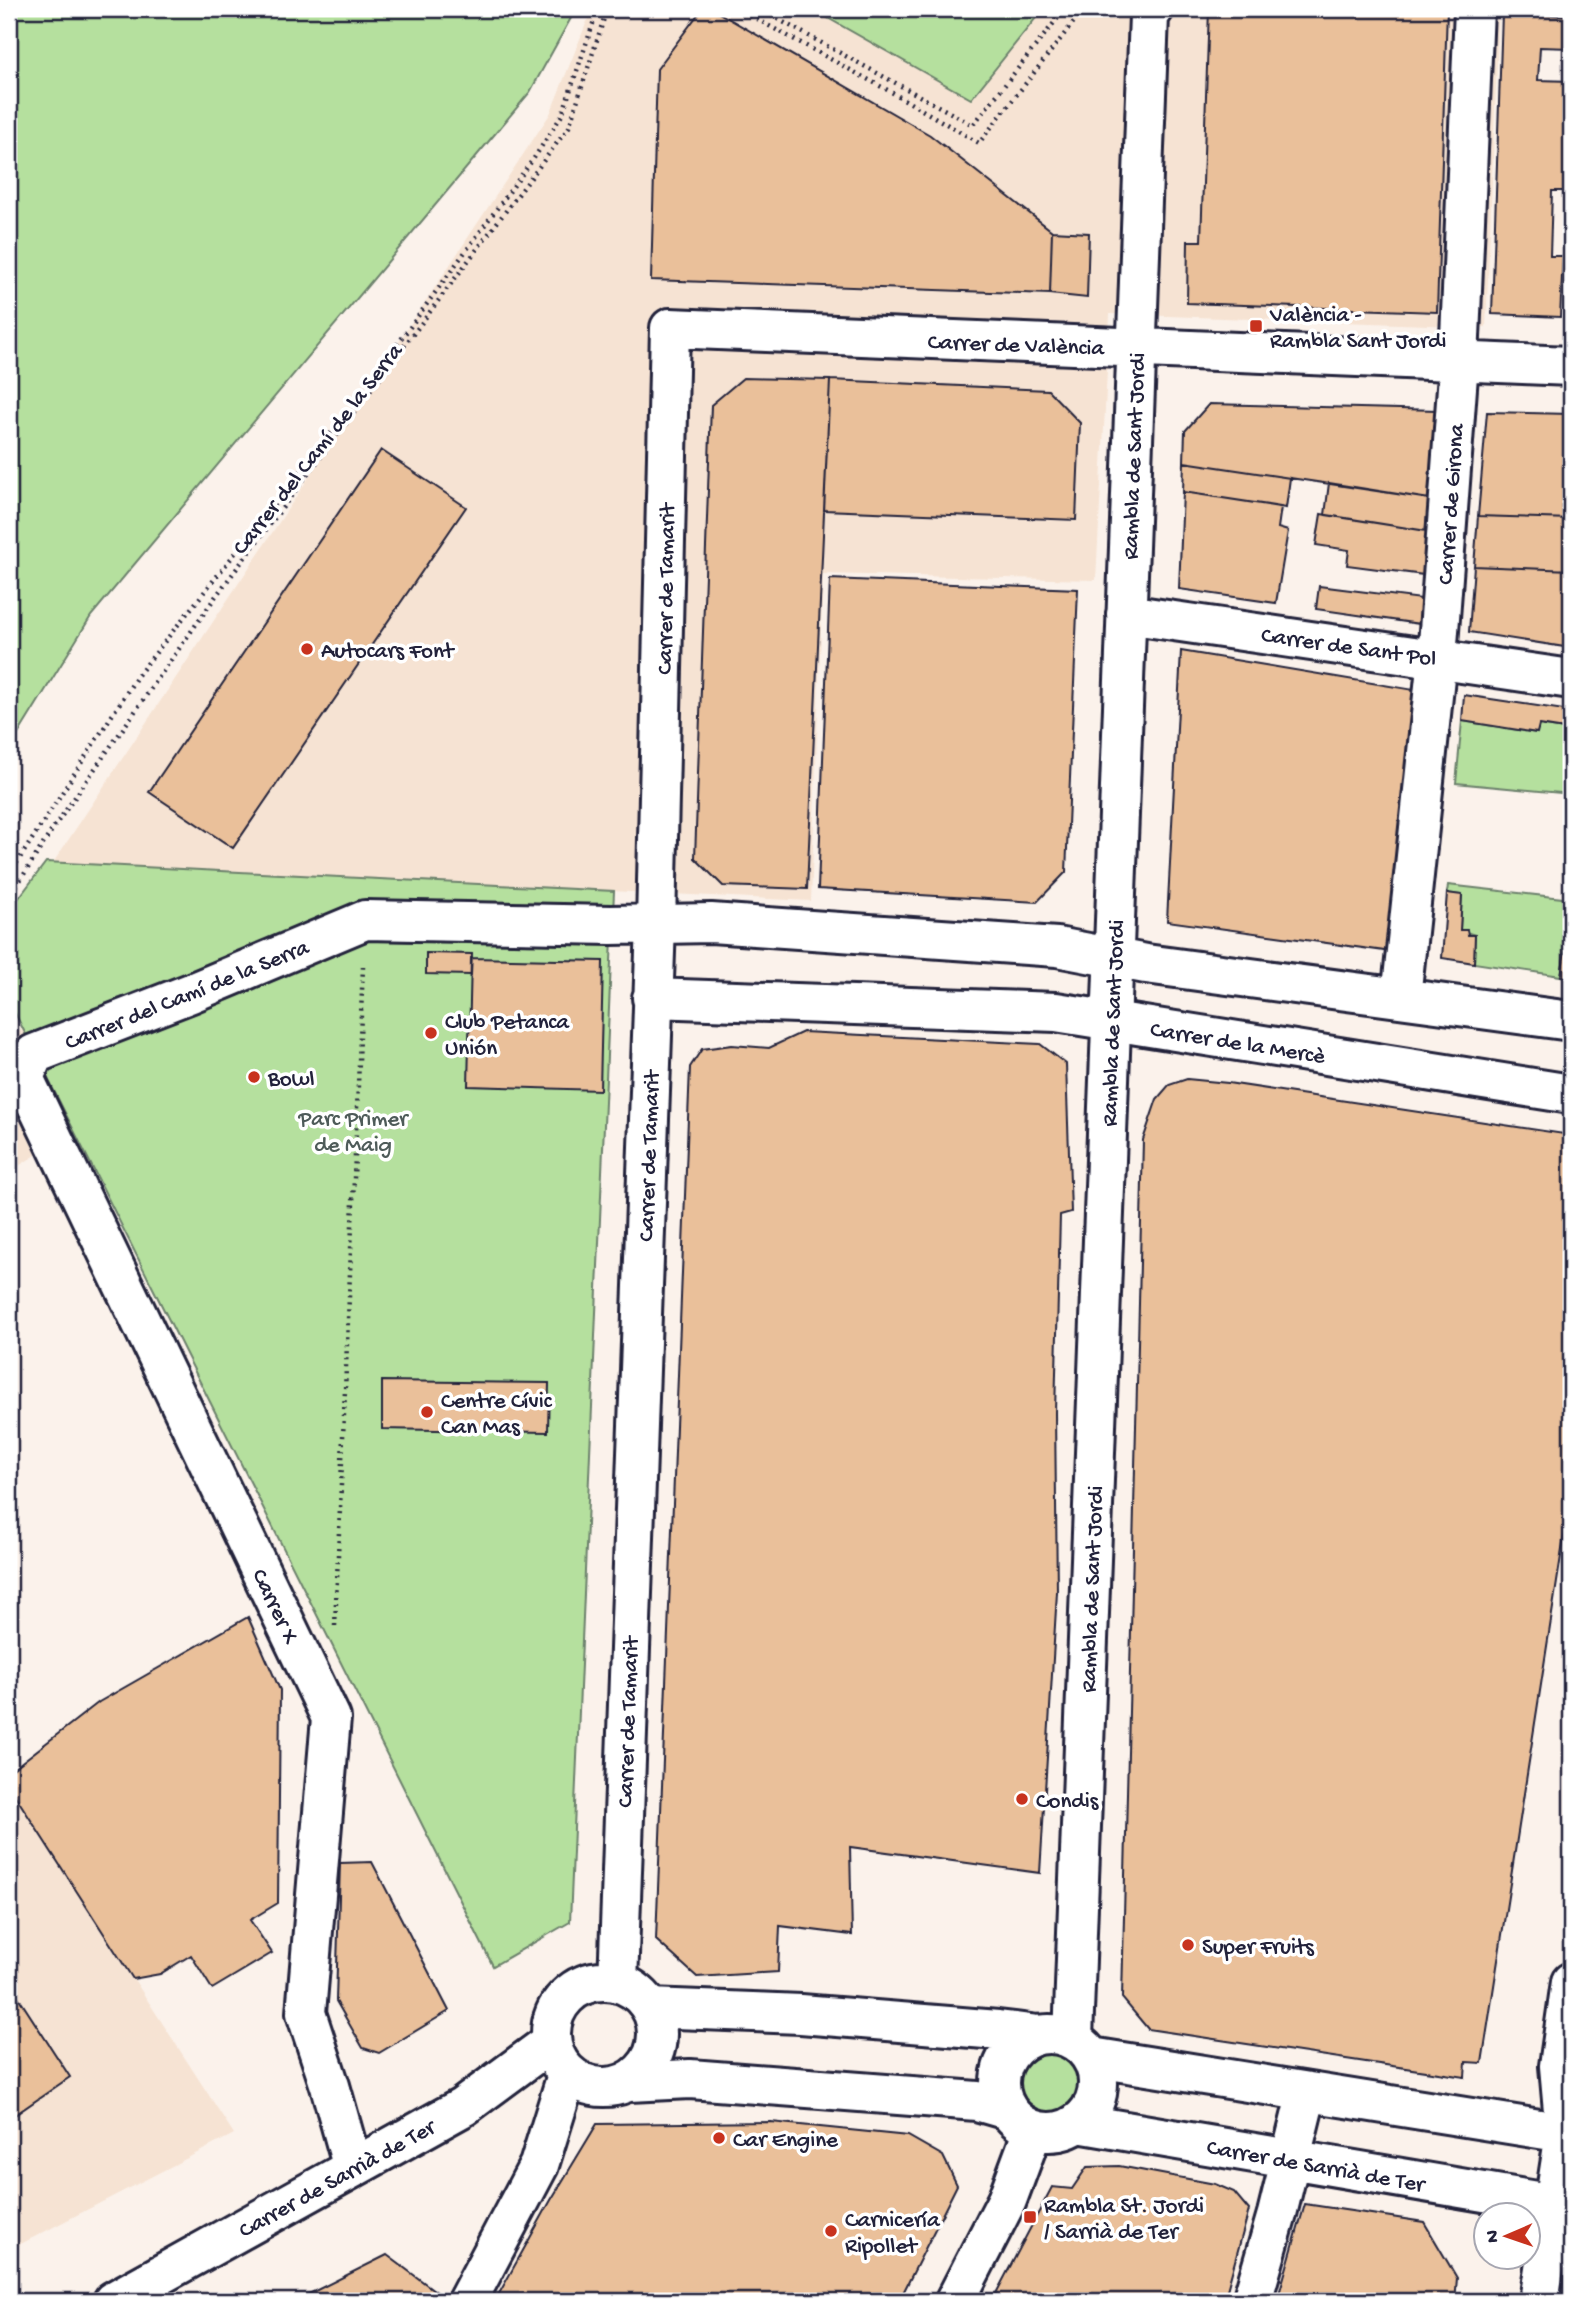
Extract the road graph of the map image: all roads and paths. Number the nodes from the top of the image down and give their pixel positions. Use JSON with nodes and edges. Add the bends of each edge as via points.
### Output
{"nodes":[{"id":1,"x":598,"y":9,"type":"edge"},
{"id":2,"x":607,"y":9,"type":"edge"},
{"id":3,"x":738,"y":9,"type":"edge"},
{"id":4,"x":759,"y":9,"type":"edge"},
{"id":5,"x":1065,"y":9,"type":"edge"},
{"id":6,"x":1084,"y":9,"type":"edge"},
{"id":7,"x":1154,"y":9,"type":"edge"},
{"id":8,"x":1474,"y":9,"type":"edge"},
{"id":9,"x":670,"y":328,"type":"joint"},
{"id":10,"x":1137,"y":348,"type":"junction"},
{"id":11,"x":1459,"y":361,"type":"junction"},
{"id":12,"x":1571,"y":366,"type":"edge"},
{"id":13,"x":1126,"y":614,"type":"junction"},
{"id":14,"x":1437,"y":658,"type":"junction"},
{"id":15,"x":1571,"y":679,"type":"edge"},
{"id":16,"x":9,"y":875,"type":"edge"},
{"id":17,"x":9,"y":898,"type":"edge"},
{"id":18,"x":365,"y":920,"type":"junction"},
{"id":19,"x":656,"y":924,"type":"junction"},
{"id":20,"x":1113,"y":959,"type":"junction"},
{"id":21,"x":652,"y":998,"type":"junction"},
{"id":22,"x":1401,"y":998,"type":"junction"},
{"id":23,"x":1111,"y":1021,"type":"junction"},
{"id":24,"x":1571,"y":1021,"type":"edge"},
{"id":25,"x":24,"y":1078,"type":"joint"},
{"id":26,"x":1571,"y":1094,"type":"edge"},
{"id":27,"x":334,"y":1636,"type":"dead end"},
{"id":28,"x":1571,"y":1982,"type":"edge"},
{"id":29,"x":618,"y":1983,"type":"junction"},
{"id":30,"x":650,"y":2008,"type":"junction"},
{"id":31,"x":1067,"y":2044,"type":"junction"},
{"id":32,"x":559,"y":2058,"type":"junction"},
{"id":33,"x":629,"y":2082,"type":"junction"},
{"id":34,"x":1307,"y":2092,"type":"junction"},
{"id":35,"x":1021,"y":2120,"type":"junction"},
{"id":36,"x":1078,"y":2123,"type":"junction"},
{"id":37,"x":1569,"y":2126,"type":"edge"},
{"id":38,"x":1292,"y":2159,"type":"junction"},
{"id":39,"x":353,"y":2168,"type":"junction"},
{"id":40,"x":1563,"y":2202,"type":"edge"},
{"id":41,"x":113,"y":2301,"type":"edge"},
{"id":42,"x":467,"y":2301,"type":"edge"},
{"id":43,"x":955,"y":2301,"type":"edge"},
{"id":44,"x":1252,"y":2301,"type":"edge"},
{"id":45,"x":1539,"y":2301,"type":"edge"}],
"edges":[{"from":1,"to":16,"type":"path","name":"Carrer del Camí de la Serra","via":[[562,115],[534,158],[347,413],[138,675]]},
{"from":2,"to":17,"type":"path","via":[[569,127],[216,596]]},
{"from":3,"to":6,"type":"path","via":[[979,143]]},
{"from":4,"to":5,"type":"path","via":[[973,125]]},
{"from":7,"to":10,"type":"street","name":"Rambla de Sant Jordi","via":[[1149,15]]},
{"from":8,"to":11,"type":"street","name":"Carrer de Girona"},
{"from":9,"to":10,"type":"street","name":"Carrer de València"},
{"from":9,"to":19,"type":"street","name":"Carrer de Tamarit"},
{"from":10,"to":11,"type":"street","name":"Carrer de València"},
{"from":10,"to":13,"type":"street","name":"Rambla de Sant Jordi"},
{"from":11,"to":12,"type":"street","name":"Carrer de València"},
{"from":11,"to":14,"type":"street","name":"Carrer de Girona"},
{"from":13,"to":14,"type":"street","name":"Carrer de Sant Pol"},
{"from":13,"to":20,"type":"street","name":"Rambla de Sant Jordi"},
{"from":14,"to":15,"type":"street","name":"Carrer de Sant Pol"},
{"from":14,"to":22,"type":"street","name":"Carrer de Girona"},
{"from":18,"to":19,"type":"street","name":"Carrer del Camí de la Serra"},
{"from":18,"to":25,"type":"street","name":"Carrer del Camí de la Serra","via":[[34,1054]]},
{"from":18,"to":27,"type":"path"},
{"from":19,"to":20,"type":"street","via":[[711,923],[1043,946]]},
{"from":19,"to":21,"type":"street","name":"Carrer de Tamarit"},
{"from":20,"to":22,"type":"street"},
{"from":20,"to":23,"type":"street","name":"Rambla de Sant Jordi"},
{"from":21,"to":23,"type":"street","name":"Carrer de la Mercè","via":[[1056,1012]]},
{"from":21,"to":29,"type":"street","name":"Carrer de Tamarit"},
{"from":22,"to":24,"type":"street"},
{"from":23,"to":26,"type":"street","name":"Carrer de la Mercè"},
{"from":23,"to":31,"type":"street","name":"Rambla de Sant Jordi"},
{"from":25,"to":39,"type":"street","name":"Carrer X","via":[[331,1718],[306,2013]]},
{"from":28,"to":37,"type":"street","via":[[1559,2066]]},
{"from":29,"to":30,"type":"street","via":[[631,1988]]},
{"from":29,"to":32,"type":"street","via":[[601,1980],[584,1985],[557,2008],[551,2024]]},
{"from":30,"to":31,"type":"street","via":[[802,2014],[998,2030]]},
{"from":30,"to":33,"type":"street","via":[[658,2036],[655,2051],[649,2064]]},
{"from":31,"to":34,"type":"street"},
{"from":31,"to":35,"type":"street","via":[[1023,2041],[1003,2065],[1002,2096]]},
{"from":31,"to":36,"type":"street","via":[[1096,2071],[1097,2092]]},
{"from":32,"to":33,"type":"street","via":[[592,2087]]},
{"from":32,"to":39,"type":"street","name":"Carrer de Sarrià de Ter"},
{"from":32,"to":42,"type":"street","via":[[539,2165]]},
{"from":33,"to":35,"type":"street","via":[[690,2080],[977,2101]]},
{"from":34,"to":37,"type":"street"},
{"from":34,"to":38,"type":"street"},
{"from":35,"to":36,"type":"street","via":[[1048,2132]]},
{"from":35,"to":43,"type":"street","via":[[1007,2200]]},
{"from":36,"to":38,"type":"street","name":"Carrer de Sarrià de Ter"},
{"from":37,"to":40,"type":"street"},
{"from":38,"to":40,"type":"street","name":"Carrer de Sarrià de Ter"},
{"from":38,"to":44,"type":"street"},
{"from":39,"to":41,"type":"street","name":"Carrer de Sarrià de Ter"},
{"from":40,"to":45,"type":"street"}]}
